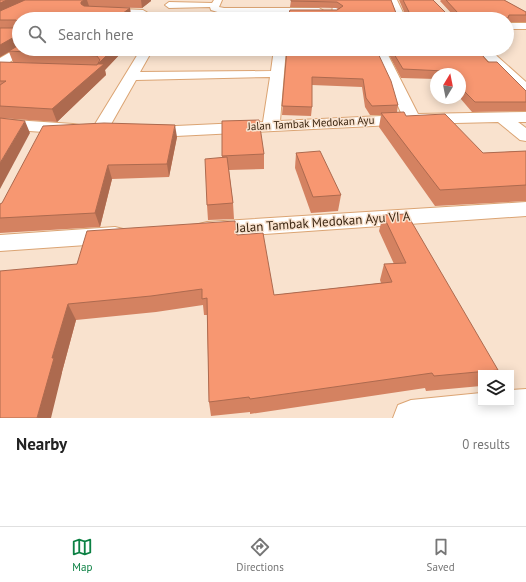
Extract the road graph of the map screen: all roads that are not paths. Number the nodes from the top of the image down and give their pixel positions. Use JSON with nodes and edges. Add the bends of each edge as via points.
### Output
{"nodes":[{"id":1,"x":281,"y":0,"type":"edge"},
{"id":2,"x":337,"y":0,"type":"edge"},
{"id":3,"x":393,"y":0,"type":"edge"},
{"id":4,"x":213,"y":2,"type":"edge"},
{"id":5,"x":102,"y":4,"type":"dead end"},
{"id":6,"x":169,"y":6,"type":"edge"},
{"id":7,"x":276,"y":11,"type":"junction"},
{"id":8,"x":116,"y":12,"type":"edge"},
{"id":9,"x":291,"y":12,"type":"edge"},
{"id":10,"x":337,"y":12,"type":"edge"},
{"id":11,"x":398,"y":12,"type":"edge"},
{"id":12,"x":514,"y":26,"type":"edge"},
{"id":13,"x":526,"y":26,"type":"edge"},
{"id":14,"x":12,"y":56,"type":"edge"},
{"id":15,"x":143,"y":56,"type":"edge"},
{"id":16,"x":279,"y":56,"type":"edge"},
{"id":17,"x":382,"y":56,"type":"edge"},
{"id":18,"x":490,"y":56,"type":"edge"},
{"id":19,"x":0,"y":63,"type":"edge"},
{"id":20,"x":0,"y":67,"type":"edge"},
{"id":21,"x":16,"y":68,"type":"edge"},
{"id":22,"x":267,"y":74,"type":"dead end"},
{"id":23,"x":131,"y":76,"type":"junction"},
{"id":24,"x":526,"y":90,"type":"edge"},
{"id":25,"x":526,"y":117,"type":"edge"},
{"id":26,"x":503,"y":118,"type":"junction"},
{"id":27,"x":412,"y":119,"type":"junction"},
{"id":28,"x":0,"y":124,"type":"edge"},
{"id":29,"x":271,"y":125,"type":"junction"},
{"id":30,"x":115,"y":130,"type":"junction"},
{"id":31,"x":526,"y":136,"type":"edge"},
{"id":32,"x":526,"y":209,"type":"edge"},
{"id":33,"x":183,"y":231,"type":"edge"},
{"id":34,"x":136,"y":234,"type":"edge"},
{"id":35,"x":0,"y":243,"type":"edge"},
{"id":36,"x":526,"y":406,"type":"edge"},
{"id":37,"x":412,"y":418,"type":"edge"}],
"edges":[{"from":1,"to":7,"type":"street"},
{"from":2,"to":10,"type":"street"},
{"from":3,"to":11,"type":"street"},
{"from":4,"to":6,"type":"street"},
{"from":4,"to":7,"type":"street","via":[[216,10]]},
{"from":5,"to":8,"type":"street","via":[[89,11]]},
{"from":7,"to":9,"type":"street"},
{"from":12,"to":13,"type":"street"},
{"from":14,"to":19,"type":"street"},
{"from":15,"to":23,"type":"street"},
{"from":16,"to":29,"type":"street"},
{"from":17,"to":27,"type":"street"},
{"from":18,"to":24,"type":"street"},
{"from":20,"to":21,"type":"street"},
{"from":22,"to":23,"type":"street"},
{"from":23,"to":30,"type":"street"},
{"from":25,"to":26,"type":"street","name":"Jalan Tambak Medokan Ayu"},
{"from":26,"to":27,"type":"street","name":"Jalan Tambak Medokan Ayu"},
{"from":26,"to":31,"type":"street"},
{"from":27,"to":29,"type":"street","name":"Jalan Tambak Medokan Ayu"},
{"from":28,"to":30,"type":"street","name":"Jalan Tambak Medokan Ayu","via":[[39,135]]},
{"from":29,"to":30,"type":"street","name":"Jalan Tambak Medokan Ayu","via":[[176,131]]},
{"from":32,"to":33,"type":"street","name":"Jalan Tambak Medokan Ayu VI A"},
{"from":34,"to":35,"type":"street"},
{"from":36,"to":37,"type":"street"}]}
